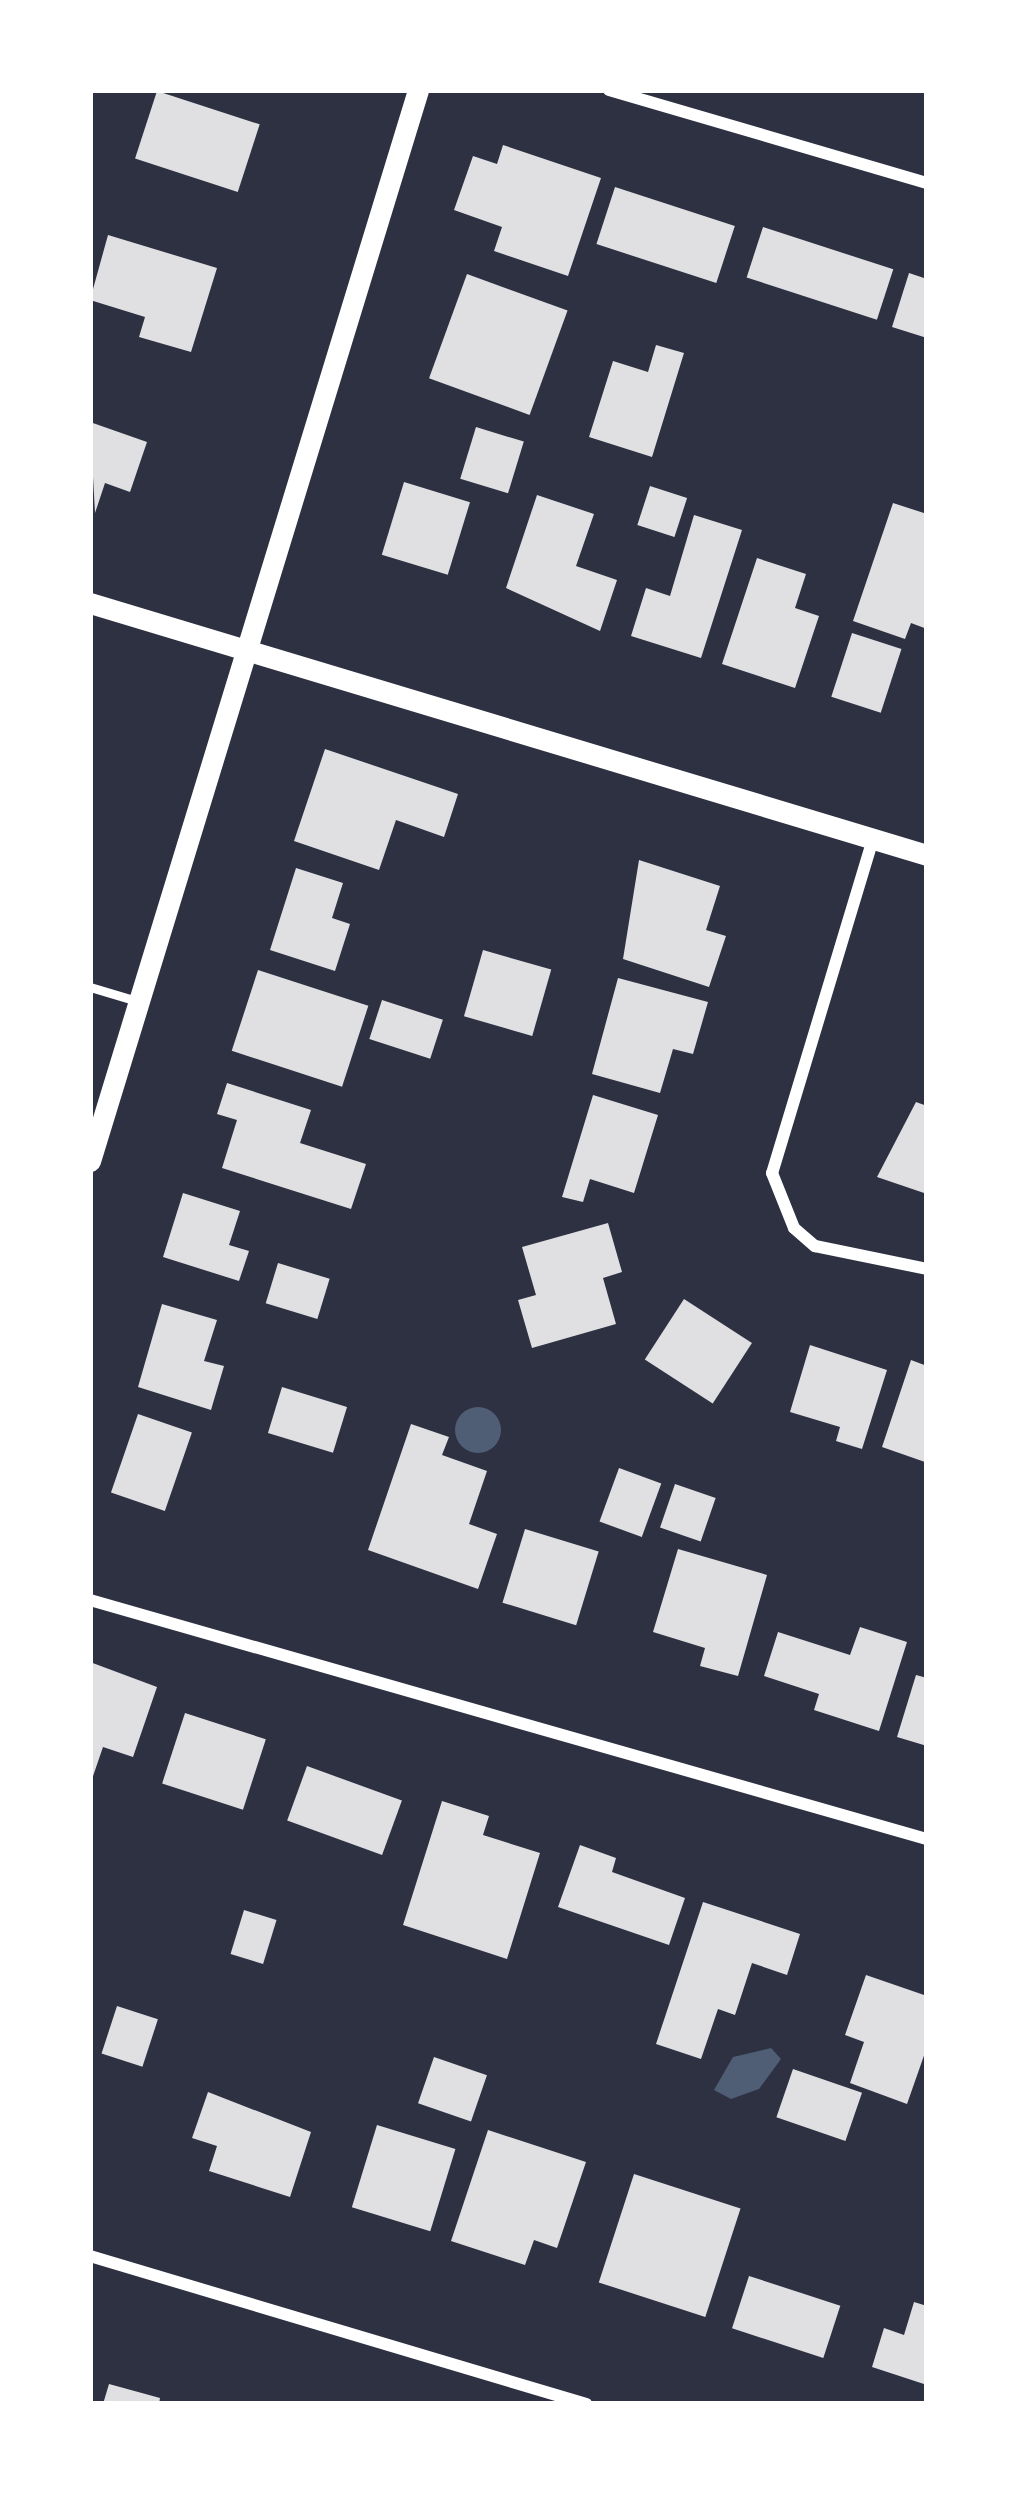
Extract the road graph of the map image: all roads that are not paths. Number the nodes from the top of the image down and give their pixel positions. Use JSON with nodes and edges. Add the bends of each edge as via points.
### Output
{"nodes":[{"id":1,"x":418,"y":90,"type":"edge"},
{"id":2,"x":609,"y":90,"type":"edge"},
{"id":3,"x":927,"y":183,"type":"edge"},
{"id":4,"x":90,"y":603,"type":"edge"},
{"id":5,"x":252,"y":652,"type":"junction"},
{"id":6,"x":873,"y":839,"type":"junction"},
{"id":7,"x":927,"y":855,"type":"edge"},
{"id":8,"x":90,"y":988,"type":"edge"},
{"id":9,"x":141,"y":1003,"type":"junction"},
{"id":10,"x":90,"y":1161,"type":"edge"},
{"id":11,"x":927,"y":1269,"type":"edge"},
{"id":12,"x":90,"y":1600,"type":"edge"},
{"id":13,"x":927,"y":1839,"type":"edge"},
{"id":14,"x":90,"y":2256,"type":"edge"},
{"id":15,"x":586,"y":2404,"type":"edge"}],
"edges":[{"from":1,"to":5,"type":"street"},
{"from":2,"to":3,"type":"street"},
{"from":4,"to":5,"type":"street"},
{"from":5,"to":6,"type":"street"},
{"from":5,"to":9,"type":"street"},
{"from":6,"to":7,"type":"street"},
{"from":6,"to":11,"type":"street","via":[[772,1173],[794,1228],[815,1246]]},
{"from":8,"to":9,"type":"lane"},
{"from":9,"to":10,"type":"street"},
{"from":12,"to":13,"type":"street"},
{"from":14,"to":15,"type":"street"}]}
